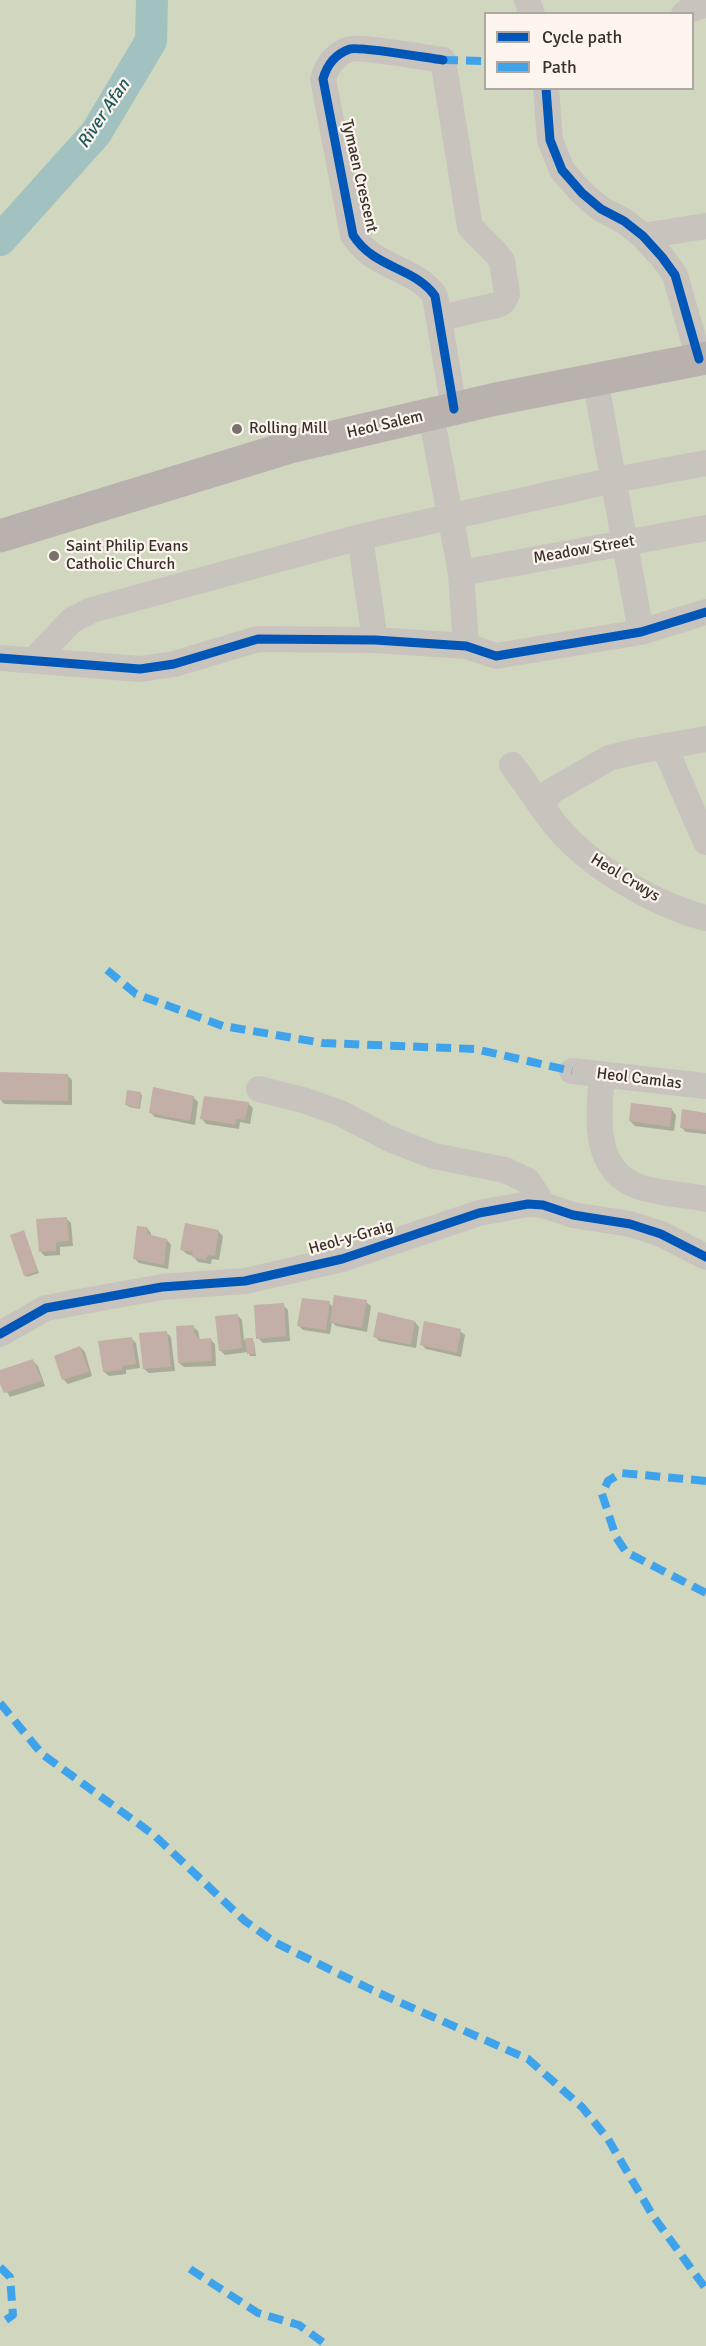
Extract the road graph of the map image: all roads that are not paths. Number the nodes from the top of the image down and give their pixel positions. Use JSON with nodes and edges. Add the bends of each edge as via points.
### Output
{"nodes":[{"id":1,"x":546,"y":90,"type":"edge"},
{"id":2,"x":706,"y":226,"type":"edge"},
{"id":3,"x":643,"y":236,"type":"junction"},
{"id":4,"x":440,"y":318,"type":"junction"},
{"id":5,"x":703,"y":358,"type":"edge"},
{"id":6,"x":595,"y":380,"type":"junction"},
{"id":7,"x":443,"y":412,"type":"junction"},
{"id":8,"x":706,"y":463,"type":"edge"},
{"id":9,"x":614,"y":480,"type":"junction"},
{"id":10,"x":451,"y":515,"type":"junction"},
{"id":11,"x":706,"y":528,"type":"edge"},
{"id":12,"x":0,"y":536,"type":"edge"},
{"id":13,"x":360,"y":537,"type":"junction"},
{"id":14,"x":625,"y":543,"type":"junction"},
{"id":15,"x":461,"y":573,"type":"junction"},
{"id":16,"x":706,"y":612,"type":"edge"},
{"id":17,"x":641,"y":632,"type":"junction"},
{"id":18,"x":375,"y":640,"type":"junction"},
{"id":19,"x":466,"y":646,"type":"junction"},
{"id":20,"x":0,"y":658,"type":"edge"},
{"id":21,"x":34,"y":660,"type":"junction"},
{"id":22,"x":706,"y":739,"type":"edge"},
{"id":23,"x":664,"y":746,"type":"junction"},
{"id":24,"x":512,"y":765,"type":"dead end"},
{"id":25,"x":543,"y":806,"type":"junction"},
{"id":26,"x":706,"y":842,"type":"edge"},
{"id":27,"x":706,"y":918,"type":"edge"},
{"id":28,"x":572,"y":1071,"type":"dead end"},
{"id":29,"x":602,"y":1075,"type":"junction"},
{"id":30,"x":706,"y":1086,"type":"edge"},
{"id":31,"x":259,"y":1089,"type":"dead end"},
{"id":32,"x":706,"y":1199,"type":"edge"},
{"id":33,"x":543,"y":1205,"type":"junction"},
{"id":34,"x":706,"y":1257,"type":"edge"},
{"id":35,"x":0,"y":1334,"type":"edge"}],
"edges":[{"from":1,"to":3,"type":"street","via":[[550,140],[562,170],[594,204]]},
{"from":2,"to":3,"type":"street"},
{"from":3,"to":5,"type":"street","via":[[675,275]]},
{"from":4,"to":4,"type":"street","name":"Tymaen Crescent","via":[[435,296],[428,286],[371,256],[353,235],[323,79],[336,56],[351,48],[443,60],[470,227],[502,261],[507,294],[497,305]]},
{"from":4,"to":7,"type":"street","name":"Tymaen Crescent"},
{"from":5,"to":6,"type":"main road","name":"Heol Salem"},
{"from":6,"to":7,"type":"main road","name":"Heol Salem"},
{"from":6,"to":9,"type":"street"},
{"from":7,"to":10,"type":"street","name":"Tymaen Crescent"},
{"from":7,"to":12,"type":"main road","name":"Heol Salem","via":[[290,447]]},
{"from":8,"to":9,"type":"street"},
{"from":9,"to":10,"type":"street"},
{"from":9,"to":14,"type":"street"},
{"from":10,"to":13,"type":"street"},
{"from":10,"to":15,"type":"street","name":"Tymaen Crescent"},
{"from":11,"to":14,"type":"street","name":"Meadow Street"},
{"from":13,"to":18,"type":"street"},
{"from":13,"to":21,"type":"street","via":[[92,610],[72,620]]},
{"from":14,"to":15,"type":"street","name":"Meadow Street"},
{"from":14,"to":17,"type":"street"},
{"from":15,"to":19,"type":"street","name":"Tymaen Crescent"},
{"from":16,"to":17,"type":"street"},
{"from":17,"to":19,"type":"street","via":[[496,656]]},
{"from":18,"to":19,"type":"street"},
{"from":18,"to":21,"type":"street","via":[[258,639],[174,664],[140,669]]},
{"from":20,"to":21,"type":"street"},
{"from":22,"to":23,"type":"street"},
{"from":23,"to":25,"type":"street","via":[[609,758],[550,792]]},
{"from":23,"to":26,"type":"street"},
{"from":24,"to":25,"type":"street","name":"Heol Crwys"},
{"from":25,"to":27,"type":"street","name":"Heol Crwys","via":[[570,841],[599,866],[642,891]]},
{"from":28,"to":29,"type":"street","name":"Heol Camlas"},
{"from":29,"to":30,"type":"street","name":"Heol Camlas"},
{"from":29,"to":32,"type":"street","via":[[599,1126],[608,1162],[620,1176],[637,1186]]},
{"from":31,"to":33,"type":"street","via":[[340,1113],[434,1156],[505,1170],[528,1181]]},
{"from":33,"to":34,"type":"street","name":"Heol-y-Graig","via":[[573,1215],[630,1224]]},
{"from":33,"to":35,"type":"street","name":"Heol-y-Graig","via":[[510,1206],[479,1213],[342,1259],[245,1281],[162,1287],[46,1308]]}]}
